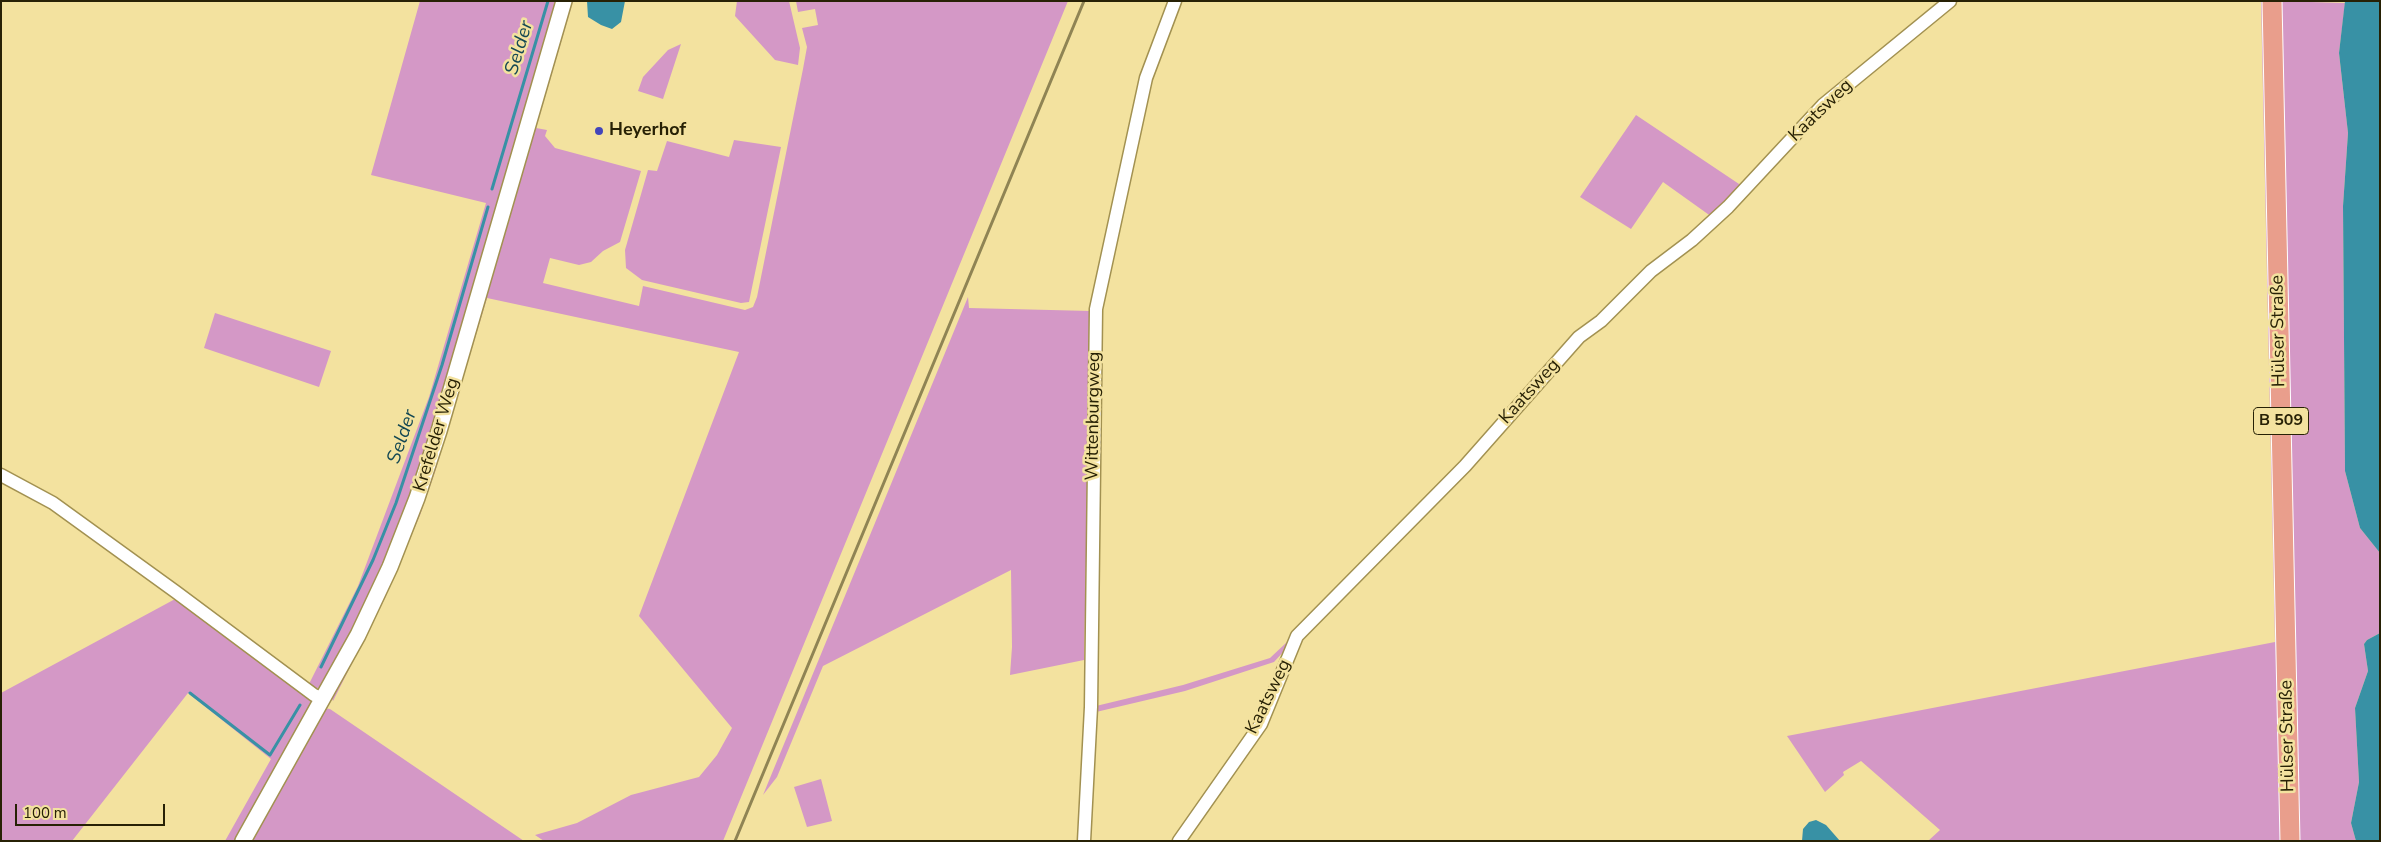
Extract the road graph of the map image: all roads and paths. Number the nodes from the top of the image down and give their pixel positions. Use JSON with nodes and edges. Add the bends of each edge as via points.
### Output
{"nodes":[{"id":1,"x":564,"y":1,"type":"edge"},
{"id":2,"x":1175,"y":1,"type":"edge"},
{"id":3,"x":1950,"y":1,"type":"edge"},
{"id":4,"x":2272,"y":1,"type":"edge"},
{"id":5,"x":1,"y":475,"type":"edge"},
{"id":6,"x":323,"y":700,"type":"junction"},
{"id":7,"x":243,"y":841,"type":"edge"},
{"id":8,"x":1084,"y":841,"type":"edge"},
{"id":9,"x":1178,"y":841,"type":"edge"},
{"id":10,"x":2290,"y":841,"type":"edge"}],
"edges":[{"from":1,"to":6,"type":"street","name":"Krefelder Weg","via":[[417,498],[390,567]]},
{"from":2,"to":8,"type":"street","name":"Wittenburgweg","via":[[1146,78],[1096,310],[1090,708]]},
{"from":3,"to":9,"type":"street","name":"Kaatsweg","via":[[1823,105],[1728,207],[1579,337],[1465,466],[1297,636],[1261,724]]},
{"from":4,"to":10,"type":"main road","name":"Hülser Straße","number":"B 509"},
{"from":5,"to":6,"type":"street","via":[[54,503]]},
{"from":6,"to":7,"type":"street","name":"Krefelder Weg"}]}
